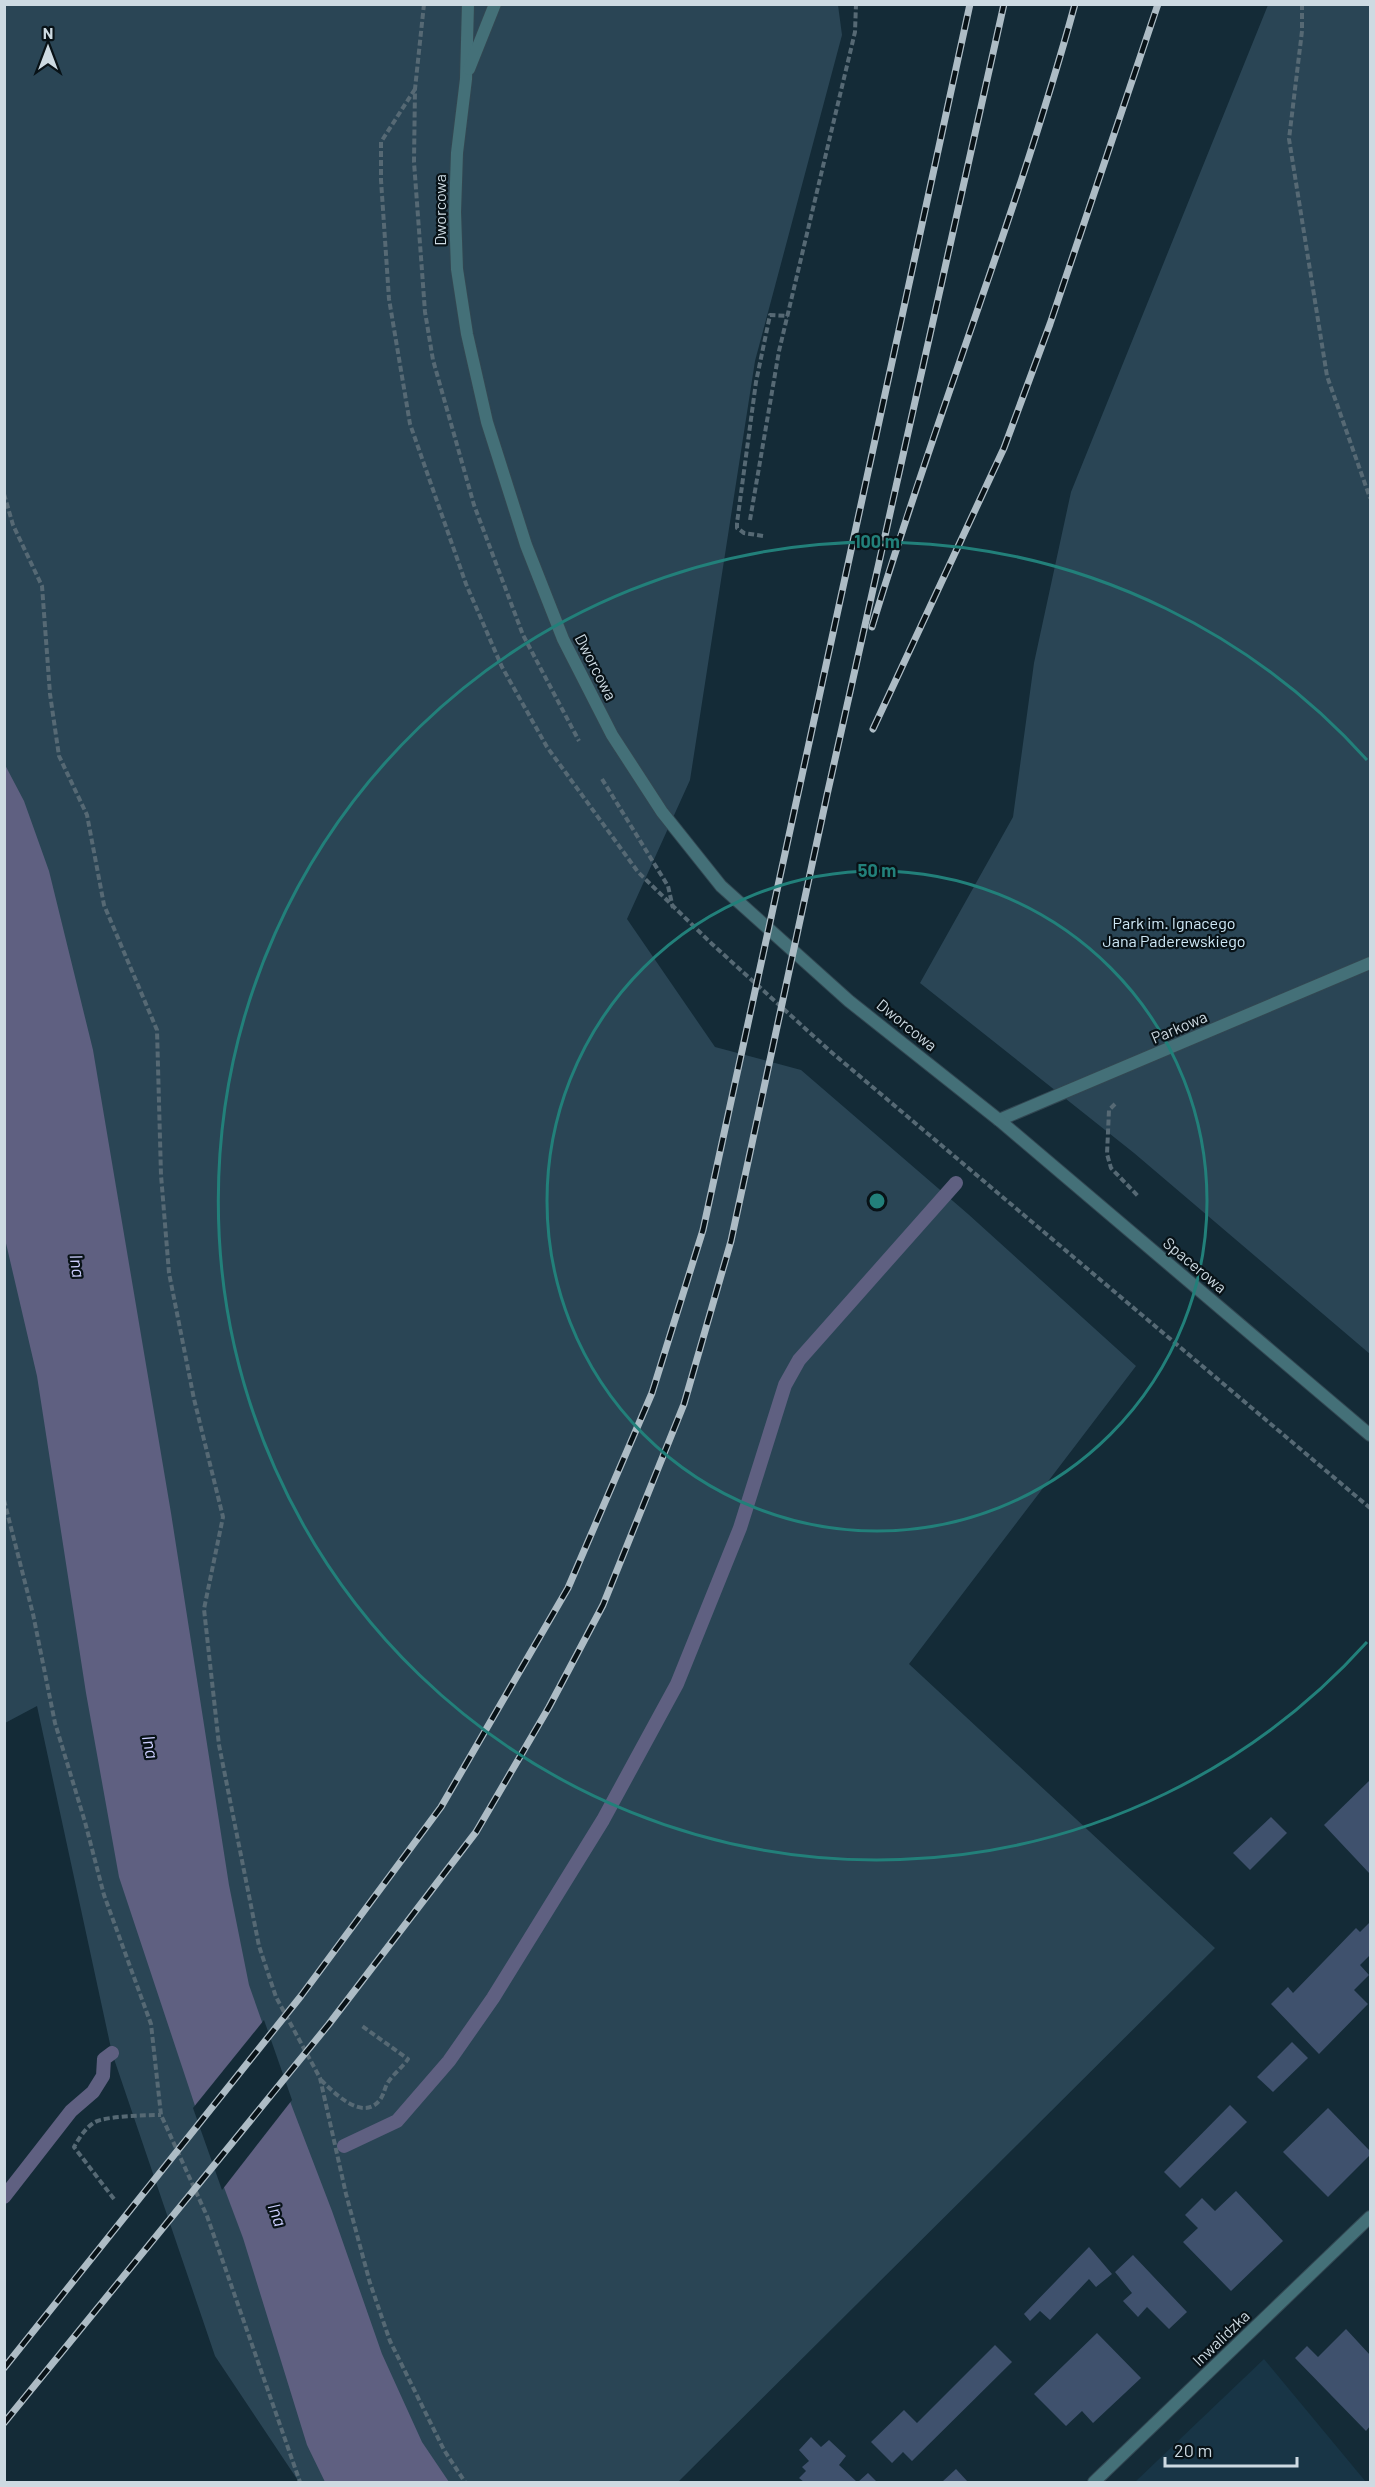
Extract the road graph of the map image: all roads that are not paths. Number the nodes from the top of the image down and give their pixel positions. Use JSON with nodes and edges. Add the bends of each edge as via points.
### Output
{"nodes":[{"id":1,"x":468,"y":4,"type":"edge"},
{"id":2,"x":495,"y":4,"type":"edge"},
{"id":3,"x":466,"y":79,"type":"junction"},
{"id":4,"x":1371,"y":963,"type":"edge"},
{"id":5,"x":999,"y":1120,"type":"junction"},
{"id":6,"x":1371,"y":1435,"type":"edge"},
{"id":7,"x":1371,"y":2217,"type":"edge"},
{"id":8,"x":1094,"y":2482,"type":"edge"}],
"edges":[{"from":1,"to":3,"type":"street","name":"Dworcowa"},
{"from":2,"to":3,"type":"street","name":"Dworcowa"},
{"from":3,"to":5,"type":"street","name":"Dworcowa","via":[[456,153],[455,212],[457,269],[466,334],[487,422],[526,544],[563,639],[612,735],[662,812],[721,886],[849,1001]]},
{"from":4,"to":5,"type":"street","name":"Parkowa"},
{"from":5,"to":6,"type":"street","name":"Spacerowa"},
{"from":7,"to":8,"type":"street","name":"Inwalidzka"}]}
